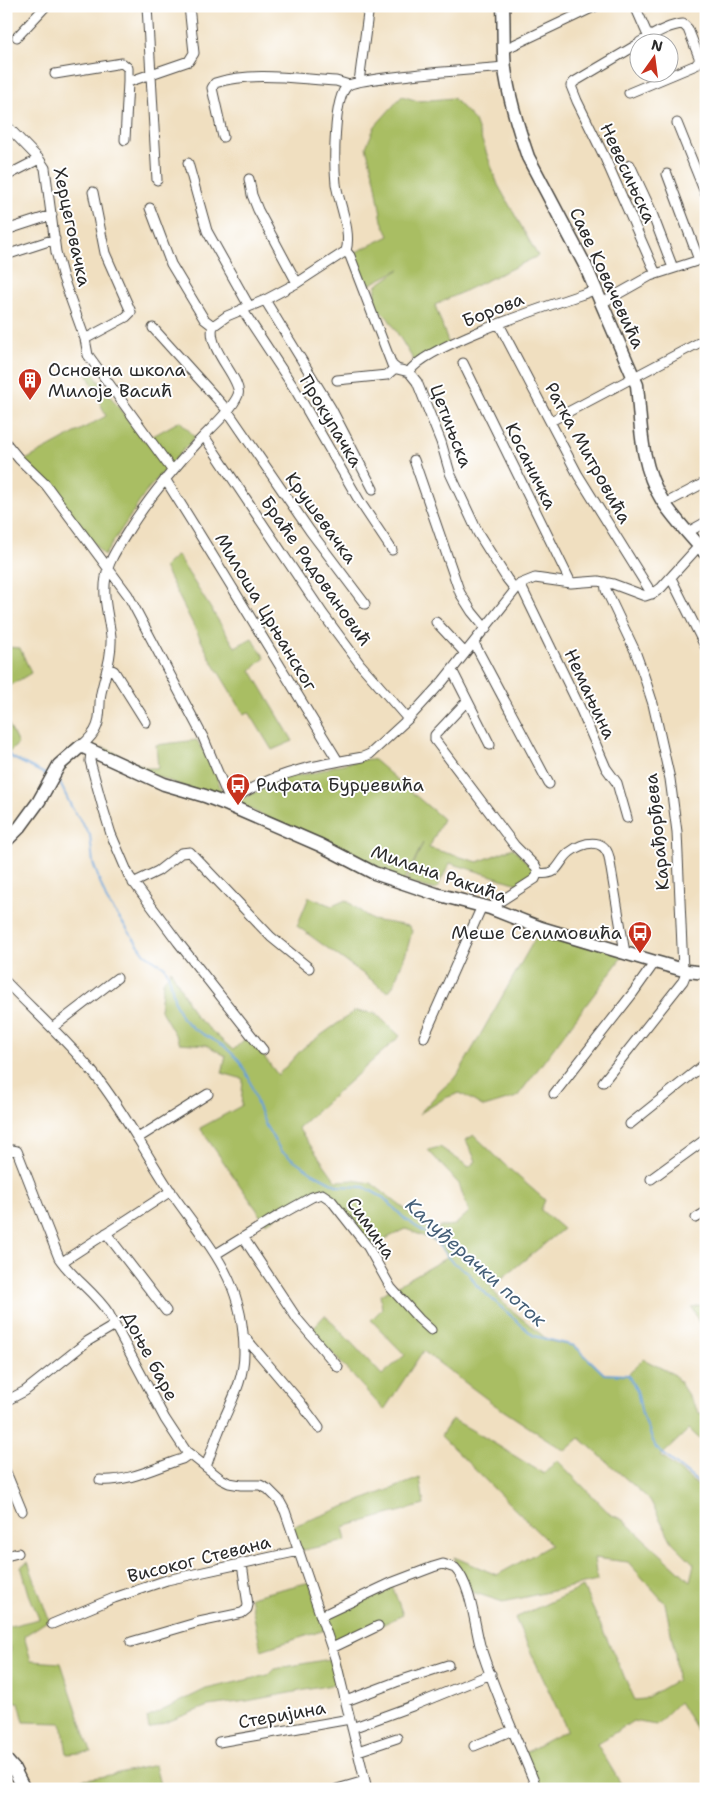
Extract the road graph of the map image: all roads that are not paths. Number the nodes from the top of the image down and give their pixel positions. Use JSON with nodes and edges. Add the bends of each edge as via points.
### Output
{"nodes":[{"id":1,"x":46,"y":6,"type":"edge"},
{"id":2,"x":147,"y":6,"type":"edge"},
{"id":3,"x":189,"y":6,"type":"edge"},
{"id":4,"x":369,"y":6,"type":"edge"},
{"id":5,"x":503,"y":6,"type":"edge"},
{"id":6,"x":596,"y":6,"type":"edge"},
{"id":7,"x":635,"y":6,"type":"edge"},
{"id":8,"x":646,"y":32,"type":"edge"},
{"id":9,"x":661,"y":32,"type":"edge"},
{"id":10,"x":17,"y":37,"type":"dead end"},
{"id":11,"x":505,"y":49,"type":"junction"},
{"id":12,"x":630,"y":49,"type":"edge"},
{"id":13,"x":505,"y":67,"type":"junction"},
{"id":14,"x":680,"y":72,"type":"edge"},
{"id":15,"x":55,"y":74,"type":"dead end"},
{"id":16,"x":151,"y":75,"type":"junction"},
{"id":17,"x":128,"y":82,"type":"junction"},
{"id":18,"x":359,"y":82,"type":"junction"},
{"id":19,"x":655,"y":82,"type":"edge"},
{"id":20,"x":349,"y":85,"type":"junction"},
{"id":21,"x":629,"y":93,"type":"dead end"},
{"id":22,"x":677,"y":123,"type":"dead end"},
{"id":23,"x":6,"y":125,"type":"edge"},
{"id":24,"x":223,"y":137,"type":"dead end"},
{"id":25,"x":124,"y":140,"type":"dead end"},
{"id":26,"x":39,"y":159,"type":"junction"},
{"id":27,"x":188,"y":163,"type":"dead end"},
{"id":28,"x":630,"y":165,"type":"dead end"},
{"id":29,"x":667,"y":174,"type":"dead end"},
{"id":30,"x":6,"y":176,"type":"edge"},
{"id":31,"x":157,"y":180,"type":"dead end"},
{"id":32,"x":249,"y":180,"type":"dead end"},
{"id":33,"x":93,"y":192,"type":"dead end"},
{"id":34,"x":706,"y":195,"type":"edge"},
{"id":35,"x":150,"y":208,"type":"dead end"},
{"id":36,"x":52,"y":215,"type":"junction"},
{"id":37,"x":6,"y":230,"type":"edge"},
{"id":38,"x":55,"y":240,"type":"junction"},
{"id":39,"x":346,"y":250,"type":"junction"},
{"id":40,"x":6,"y":255,"type":"edge"},
{"id":41,"x":702,"y":259,"type":"edge"},
{"id":42,"x":673,"y":268,"type":"junction"},
{"id":43,"x":656,"y":274,"type":"junction"},
{"id":44,"x":297,"y":283,"type":"junction"},
{"id":45,"x":596,"y":290,"type":"junction"},
{"id":46,"x":265,"y":300,"type":"junction"},
{"id":47,"x":602,"y":303,"type":"junction"},
{"id":48,"x":246,"y":308,"type":"junction"},
{"id":49,"x":500,"y":324,"type":"junction"},
{"id":50,"x":213,"y":326,"type":"junction"},
{"id":51,"x":153,"y":328,"type":"dead end"},
{"id":52,"x":85,"y":339,"type":"junction"},
{"id":53,"x":706,"y":339,"type":"edge"},
{"id":54,"x":463,"y":363,"type":"dead end"},
{"id":55,"x":396,"y":368,"type":"junction"},
{"id":56,"x":409,"y":372,"type":"junction"},
{"id":57,"x":633,"y":376,"type":"junction"},
{"id":58,"x":337,"y":380,"type":"dead end"},
{"id":59,"x":227,"y":410,"type":"junction"},
{"id":60,"x":551,"y":421,"type":"junction"},
{"id":61,"x":204,"y":436,"type":"junction"},
{"id":62,"x":6,"y":443,"type":"edge"},
{"id":63,"x":414,"y":460,"type":"dead end"},
{"id":64,"x":172,"y":470,"type":"junction"},
{"id":65,"x":165,"y":479,"type":"junction"},
{"id":66,"x":706,"y":482,"type":"edge"},
{"id":67,"x":373,"y":489,"type":"dead end"},
{"id":68,"x":664,"y":504,"type":"junction"},
{"id":69,"x":706,"y":522,"type":"edge"},
{"id":70,"x":688,"y":532,"type":"junction"},
{"id":71,"x":392,"y":550,"type":"dead end"},
{"id":72,"x":702,"y":550,"type":"edge"},
{"id":73,"x":108,"y":568,"type":"junction"},
{"id":74,"x":671,"y":578,"type":"junction"},
{"id":75,"x":605,"y":582,"type":"junction"},
{"id":76,"x":571,"y":583,"type":"junction"},
{"id":77,"x":518,"y":586,"type":"junction"},
{"id":78,"x":652,"y":594,"type":"junction"},
{"id":79,"x":365,"y":604,"type":"dead end"},
{"id":80,"x":436,"y":622,"type":"dead end"},
{"id":81,"x":486,"y":629,"type":"junction"},
{"id":82,"x":474,"y":643,"type":"junction"},
{"id":83,"x":706,"y":648,"type":"edge"},
{"id":84,"x":465,"y":653,"type":"junction"},
{"id":85,"x":108,"y":668,"type":"junction"},
{"id":86,"x":452,"y":670,"type":"junction"},
{"id":87,"x":467,"y":701,"type":"junction"},
{"id":88,"x":408,"y":720,"type":"junction"},
{"id":89,"x":146,"y":722,"type":"dead end"},
{"id":90,"x":490,"y":745,"type":"dead end"},
{"id":91,"x":86,"y":749,"type":"junction"},
{"id":92,"x":338,"y":761,"type":"junction"},
{"id":93,"x":549,"y":784,"type":"dead end"},
{"id":94,"x":229,"y":803,"type":"junction"},
{"id":95,"x":627,"y":818,"type":"dead end"},
{"id":96,"x":6,"y":841,"type":"edge"},
{"id":97,"x":538,"y":873,"type":"junction"},
{"id":98,"x":133,"y":883,"type":"junction"},
{"id":99,"x":486,"y":908,"type":"junction"},
{"id":100,"x":625,"y":953,"type":"junction"},
{"id":101,"x":655,"y":962,"type":"junction"},
{"id":102,"x":309,"y":968,"type":"dead end"},
{"id":103,"x":685,"y":970,"type":"junction"},
{"id":104,"x":706,"y":973,"type":"edge"},
{"id":105,"x":117,"y":978,"type":"dead end"},
{"id":106,"x":6,"y":982,"type":"edge"},
{"id":107,"x":52,"y":1028,"type":"junction"},
{"id":108,"x":424,"y":1036,"type":"dead end"},
{"id":109,"x":263,"y":1050,"type":"dead end"},
{"id":110,"x":706,"y":1062,"type":"edge"},
{"id":111,"x":603,"y":1082,"type":"dead end"},
{"id":112,"x":208,"y":1094,"type":"dead end"},
{"id":113,"x":554,"y":1094,"type":"dead end"},
{"id":114,"x":630,"y":1124,"type":"dead end"},
{"id":115,"x":138,"y":1138,"type":"junction"},
{"id":116,"x":706,"y":1140,"type":"edge"},
{"id":117,"x":6,"y":1153,"type":"edge"},
{"id":118,"x":651,"y":1179,"type":"dead end"},
{"id":119,"x":171,"y":1191,"type":"junction"},
{"id":120,"x":706,"y":1212,"type":"edge"},
{"id":121,"x":696,"y":1218,"type":"dead end"},
{"id":122,"x":106,"y":1233,"type":"junction"},
{"id":123,"x":243,"y":1237,"type":"junction"},
{"id":124,"x":216,"y":1254,"type":"junction"},
{"id":125,"x":62,"y":1262,"type":"junction"},
{"id":126,"x":166,"y":1311,"type":"dead end"},
{"id":127,"x":115,"y":1325,"type":"junction"},
{"id":128,"x":431,"y":1330,"type":"dead end"},
{"id":129,"x":243,"y":1335,"type":"junction"},
{"id":130,"x":338,"y":1367,"type":"dead end"},
{"id":131,"x":6,"y":1401,"type":"edge"},
{"id":132,"x":319,"y":1428,"type":"dead end"},
{"id":133,"x":189,"y":1454,"type":"junction"},
{"id":134,"x":206,"y":1467,"type":"junction"},
{"id":135,"x":6,"y":1472,"type":"edge"},
{"id":136,"x":100,"y":1480,"type":"dead end"},
{"id":137,"x":22,"y":1511,"type":"dead end"},
{"id":138,"x":299,"y":1551,"type":"junction"},
{"id":139,"x":18,"y":1553,"type":"dead end"},
{"id":140,"x":6,"y":1556,"type":"edge"},
{"id":141,"x":242,"y":1564,"type":"junction"},
{"id":142,"x":321,"y":1616,"type":"junction"},
{"id":143,"x":52,"y":1624,"type":"dead end"},
{"id":144,"x":378,"y":1626,"type":"dead end"},
{"id":145,"x":131,"y":1642,"type":"dead end"},
{"id":146,"x":332,"y":1648,"type":"junction"},
{"id":147,"x":448,"y":1665,"type":"dead end"},
{"id":148,"x":491,"y":1674,"type":"junction"},
{"id":149,"x":346,"y":1701,"type":"junction"},
{"id":150,"x":352,"y":1723,"type":"junction"},
{"id":151,"x":513,"y":1730,"type":"junction"},
{"id":152,"x":397,"y":1738,"type":"dead end"},
{"id":153,"x":219,"y":1742,"type":"dead end"},
{"id":154,"x":474,"y":1746,"type":"dead end"},
{"id":155,"x":358,"y":1751,"type":"junction"},
{"id":156,"x":6,"y":1760,"type":"edge"},
{"id":157,"x":366,"y":1785,"type":"edge"},
{"id":158,"x":24,"y":1789,"type":"edge"},
{"id":159,"x":337,"y":1789,"type":"edge"},
{"id":160,"x":537,"y":1789,"type":"edge"}],
"edges":[{"from":1,"to":10,"type":"street"},
{"from":2,"to":16,"type":"street"},
{"from":3,"to":16,"type":"street","via":[[192,59]]},
{"from":4,"to":18,"type":"street"},
{"from":5,"to":11,"type":"street","name":"Саве Ковачевића"},
{"from":6,"to":11,"type":"street"},
{"from":7,"to":8,"type":"street"},
{"from":9,"to":14,"type":"street","via":[[677,24],[688,29],[699,61]]},
{"from":11,"to":13,"type":"street","name":"Саве Ковачевића"},
{"from":12,"to":43,"type":"street","name":"Невесињска","via":[[571,86]]},
{"from":13,"to":18,"type":"street"},
{"from":13,"to":45,"type":"street","name":"Саве Ковачевића","via":[[528,157]]},
{"from":15,"to":17,"type":"street","via":[[122,63],[128,68]]},
{"from":16,"to":17,"type":"street"},
{"from":16,"to":31,"type":"street"},
{"from":17,"to":25,"type":"street"},
{"from":18,"to":20,"type":"street"},
{"from":19,"to":21,"type":"street"},
{"from":20,"to":24,"type":"street","via":[[336,81],[256,77],[238,77],[215,83],[212,88]]},
{"from":20,"to":39,"type":"street","via":[[340,104],[335,164],[348,234]]},
{"from":22,"to":34,"type":"street"},
{"from":23,"to":26,"type":"street","name":"Херцеговачка"},
{"from":26,"to":30,"type":"street"},
{"from":26,"to":36,"type":"street","name":"Херцеговачка","via":[[47,173]]},
{"from":27,"to":48,"type":"street","name":"Прокупачка","via":[[207,231]]},
{"from":28,"to":42,"type":"street"},
{"from":29,"to":41,"type":"street"},
{"from":32,"to":44,"type":"street","via":[[258,210]]},
{"from":33,"to":52,"type":"street","via":[[105,253],[131,312]]},
{"from":35,"to":50,"type":"street","via":[[171,264],[204,319]]},
{"from":36,"to":37,"type":"street"},
{"from":36,"to":38,"type":"street","name":"Херцеговачка"},
{"from":38,"to":40,"type":"street"},
{"from":38,"to":52,"type":"street","name":"Херцеговачка","via":[[63,278]]},
{"from":39,"to":44,"type":"street"},
{"from":39,"to":55,"type":"street"},
{"from":41,"to":42,"type":"street"},
{"from":42,"to":43,"type":"street"},
{"from":43,"to":47,"type":"street"},
{"from":44,"to":46,"type":"street"},
{"from":45,"to":47,"type":"street","name":"Саве Ковачевића"},
{"from":45,"to":49,"type":"street","name":"Борова"},
{"from":46,"to":48,"type":"street"},
{"from":46,"to":67,"type":"street","via":[[331,408]]},
{"from":47,"to":57,"type":"street","name":"Саве Ковачевића"},
{"from":48,"to":50,"type":"street"},
{"from":48,"to":71,"type":"street","name":"Прокупачка","via":[[360,502]]},
{"from":49,"to":56,"type":"street","name":"Борова","via":[[449,345],[416,364]]},
{"from":49,"to":60,"type":"street","name":"Ратка Митровића"},
{"from":50,"to":59,"type":"street","via":[[216,348],[238,390]]},
{"from":51,"to":59,"type":"street","name":"Крушевачка"},
{"from":52,"to":64,"type":"street","name":"Херцеговачка","via":[[91,359]]},
{"from":53,"to":57,"type":"street"},
{"from":54,"to":76,"type":"street","name":"Косаничка"},
{"from":55,"to":56,"type":"street","name":"Цетињска"},
{"from":55,"to":58,"type":"street","via":[[386,375]]},
{"from":56,"to":77,"type":"street","name":"Цетињска","via":[[478,533],[501,571]]},
{"from":57,"to":60,"type":"street"},
{"from":57,"to":68,"type":"street","name":"Саве Ковачевића","via":[[645,458]]},
{"from":59,"to":61,"type":"street"},
{"from":59,"to":79,"type":"street","name":"Крушевачка","via":[[310,532]]},
{"from":60,"to":78,"type":"street","name":"Ратка Митровића","via":[[590,495]]},
{"from":61,"to":64,"type":"street"},
{"from":61,"to":88,"type":"street","name":"Браће Радовановић","via":[[323,614]]},
{"from":62,"to":73,"type":"street","via":[[46,485]]},
{"from":63,"to":81,"type":"street","via":[[460,593]]},
{"from":64,"to":65,"type":"street"},
{"from":65,"to":73,"type":"street","via":[[128,530]]},
{"from":65,"to":92,"type":"street","name":"Милоша Црњанског"},
{"from":66,"to":68,"type":"street"},
{"from":68,"to":70,"type":"street","name":"Саве Ковачевића"},
{"from":69,"to":70,"type":"street"},
{"from":70,"to":72,"type":"street","name":"Саве Ковачевића"},
{"from":72,"to":74,"type":"street"},
{"from":73,"to":85,"type":"street","via":[[104,591],[111,645]]},
{"from":73,"to":94,"type":"street","via":[[141,618],[203,737]]},
{"from":74,"to":78,"type":"street"},
{"from":74,"to":83,"type":"street"},
{"from":75,"to":76,"type":"street"},
{"from":75,"to":78,"type":"street","via":[[639,595]]},
{"from":75,"to":103,"type":"street","name":"Карађорђева","via":[[644,676],[670,779],[677,832]]},
{"from":76,"to":77,"type":"street","via":[[535,578]]},
{"from":77,"to":81,"type":"street"},
{"from":77,"to":95,"type":"street","name":"Немањина","via":[[616,783]]},
{"from":80,"to":84,"type":"street"},
{"from":81,"to":82,"type":"street"},
{"from":82,"to":84,"type":"street"},
{"from":82,"to":93,"type":"street"},
{"from":84,"to":86,"type":"street"},
{"from":85,"to":89,"type":"street","via":[[114,671]]},
{"from":85,"to":91,"type":"street","via":[[98,725]]},
{"from":86,"to":87,"type":"street"},
{"from":86,"to":88,"type":"street"},
{"from":87,"to":90,"type":"street"},
{"from":87,"to":97,"type":"street","via":[[435,735],[435,740]]},
{"from":88,"to":92,"type":"street","via":[[367,756]]},
{"from":91,"to":94,"type":"street","name":"Милана Ракића","via":[[164,784]]},
{"from":91,"to":96,"type":"street","via":[[59,765],[39,801],[20,828]]},
{"from":91,"to":98,"type":"street","via":[[111,834]]},
{"from":92,"to":94,"type":"street","via":[[278,775]]},
{"from":94,"to":99,"type":"street","name":"Милана Ракића","via":[[374,873]]},
{"from":97,"to":99,"type":"street","via":[[536,879]]},
{"from":97,"to":100,"type":"street","via":[[547,874],[554,870],[569,853],[584,845],[604,846],[609,857]]},
{"from":98,"to":102,"type":"street","via":[[181,853],[190,852],[271,936]]},
{"from":98,"to":109,"type":"street"},
{"from":99,"to":100,"type":"street","name":"Милана Ракића"},
{"from":99,"to":108,"type":"street"},
{"from":100,"to":101,"type":"street","name":"Милана Ракића"},
{"from":101,"to":103,"type":"street","name":"Милана Ракића"},
{"from":101,"to":113,"type":"street"},
{"from":103,"to":104,"type":"street","name":"Милана Ракића"},
{"from":103,"to":111,"type":"street","via":[[683,981]]},
{"from":105,"to":107,"type":"street"},
{"from":106,"to":107,"type":"street"},
{"from":107,"to":115,"type":"street","via":[[95,1076]]},
{"from":110,"to":114,"type":"street"},
{"from":112,"to":115,"type":"street"},
{"from":115,"to":119,"type":"street"},
{"from":116,"to":118,"type":"street"},
{"from":117,"to":125,"type":"street","name":"Доње баре","via":[[15,1150],[19,1154]]},
{"from":119,"to":122,"type":"street"},
{"from":119,"to":124,"type":"street"},
{"from":120,"to":121,"type":"street"},
{"from":122,"to":125,"type":"street"},
{"from":122,"to":126,"type":"street"},
{"from":123,"to":124,"type":"street","name":"Симина"},
{"from":123,"to":128,"type":"street","name":"Симина","via":[[318,1194],[326,1196],[368,1247],[391,1288]]},
{"from":123,"to":130,"type":"street","via":[[292,1312]]},
{"from":124,"to":129,"type":"street","via":[[234,1291]]},
{"from":125,"to":127,"type":"street","name":"Доње баре","via":[[102,1304]]},
{"from":127,"to":131,"type":"street","via":[[88,1341],[25,1391]]},
{"from":127,"to":133,"type":"street","name":"Доње баре","via":[[165,1420]]},
{"from":129,"to":132,"type":"street"},
{"from":129,"to":134,"type":"street","via":[[243,1371]]},
{"from":133,"to":134,"type":"street","name":"Доње баре"},
{"from":133,"to":136,"type":"street","via":[[128,1478]]},
{"from":134,"to":138,"type":"street","name":"Доње баре","via":[[229,1483],[268,1488],[285,1511]]},
{"from":135,"to":137,"type":"street"},
{"from":138,"to":141,"type":"street","name":"Високог Стевана"},
{"from":138,"to":142,"type":"street","name":"Доње баре"},
{"from":139,"to":140,"type":"street"},
{"from":141,"to":143,"type":"street","name":"Високог Стевана","via":[[167,1580]]},
{"from":141,"to":145,"type":"street","via":[[247,1609]]},
{"from":142,"to":146,"type":"street","name":"Доње баре"},
{"from":142,"to":148,"type":"street","via":[[391,1583],[443,1564],[450,1565],[463,1580]]},
{"from":144,"to":146,"type":"street"},
{"from":146,"to":149,"type":"street","name":"Доње баре"},
{"from":147,"to":149,"type":"street"},
{"from":148,"to":150,"type":"street","name":"Стеријина","via":[[415,1705]]},
{"from":148,"to":151,"type":"street"},
{"from":149,"to":150,"type":"street","name":"Доње баре"},
{"from":150,"to":153,"type":"street","name":"Стеријина"},
{"from":150,"to":155,"type":"street","name":"Доње баре"},
{"from":151,"to":154,"type":"street"},
{"from":151,"to":160,"type":"street"},
{"from":152,"to":155,"type":"street"},
{"from":155,"to":157,"type":"street","name":"Доње баре"},
{"from":156,"to":158,"type":"street"},
{"from":157,"to":159,"type":"street"}]}
